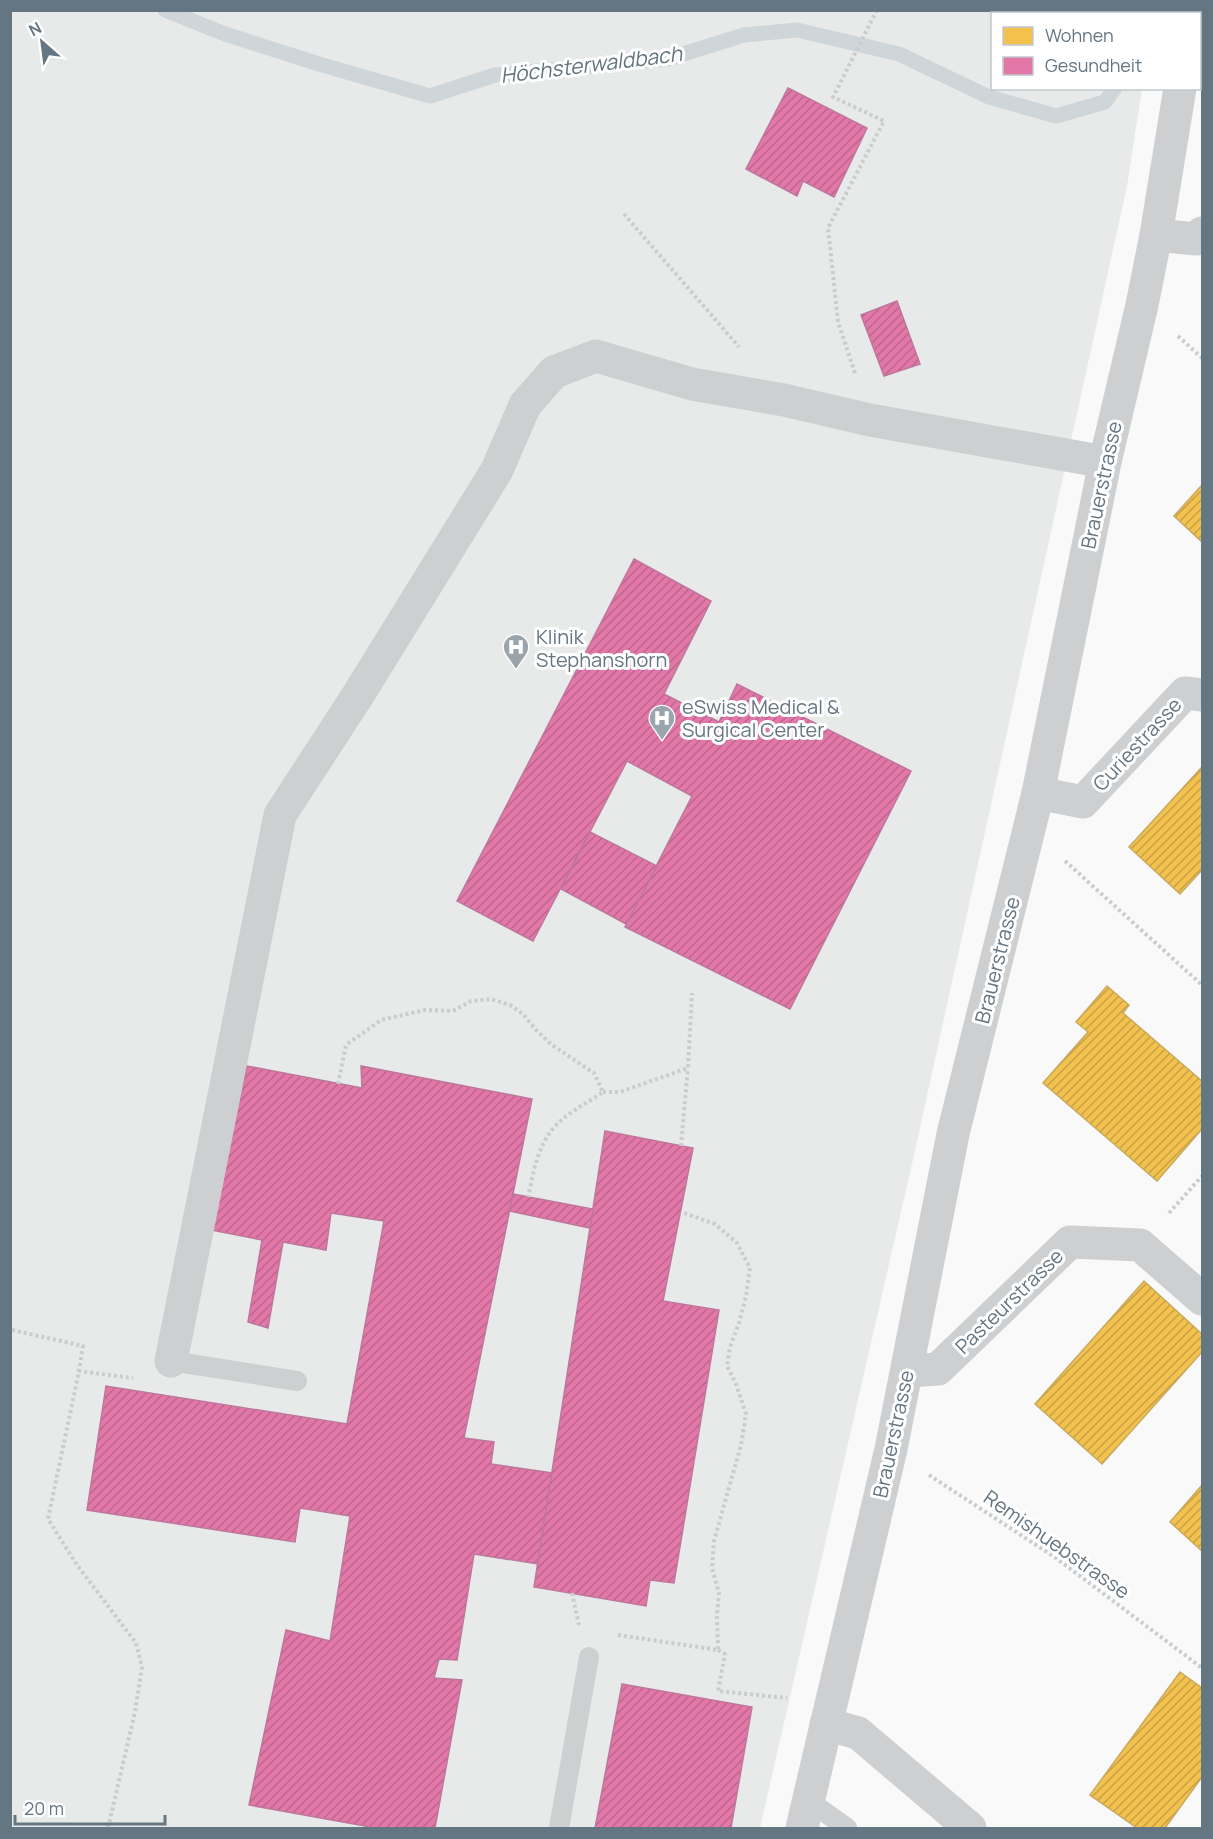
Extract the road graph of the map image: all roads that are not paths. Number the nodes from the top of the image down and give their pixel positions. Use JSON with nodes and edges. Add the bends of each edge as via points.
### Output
{"nodes":[{"id":1,"x":1180,"y":90,"type":"edge"},
{"id":2,"x":1203,"y":233,"type":"edge"},
{"id":3,"x":1156,"y":235,"type":"junction"},
{"id":4,"x":1105,"y":462,"type":"junction"},
{"id":5,"x":1203,"y":695,"type":"edge"},
{"id":6,"x":1038,"y":793,"type":"junction"},
{"id":7,"x":1203,"y":1299,"type":"edge"},
{"id":8,"x":171,"y":1361,"type":"joint"},
{"id":9,"x":908,"y":1371,"type":"junction"},
{"id":10,"x":297,"y":1381,"type":"dead end"},
{"id":11,"x":589,"y":1657,"type":"dead end"},
{"id":12,"x":826,"y":1724,"type":"junction"},
{"id":13,"x":805,"y":1815,"type":"edge"},
{"id":14,"x":558,"y":1828,"type":"edge"},
{"id":15,"x":847,"y":1828,"type":"edge"},
{"id":16,"x":970,"y":1828,"type":"edge"}],
"edges":[{"from":1,"to":3,"type":"street","name":"Brauerstrasse"},
{"from":2,"to":3,"type":"street","via":[[1196,239]]},
{"from":3,"to":4,"type":"street","name":"Brauerstrasse"},
{"from":4,"to":6,"type":"street","name":"Brauerstrasse"},
{"from":4,"to":8,"type":"street","via":[[692,384],[596,356],[554,372],[525,405],[497,470],[280,814]]},
{"from":5,"to":6,"type":"street","name":"Curiestrasse","via":[[1185,693],[1083,802]]},
{"from":6,"to":9,"type":"street","name":"Brauerstrasse","via":[[953,1134]]},
{"from":7,"to":9,"type":"street","name":"Pasteurstrasse","via":[[1140,1245],[1070,1242],[938,1369]]},
{"from":8,"to":10,"type":"lane"},
{"from":9,"to":12,"type":"street","name":"Brauerstrasse"},
{"from":11,"to":14,"type":"lane"},
{"from":12,"to":13,"type":"street","name":"Brauerstrasse"},
{"from":12,"to":16,"type":"street","via":[[858,1733]]},
{"from":13,"to":15,"type":"lane"}]}
